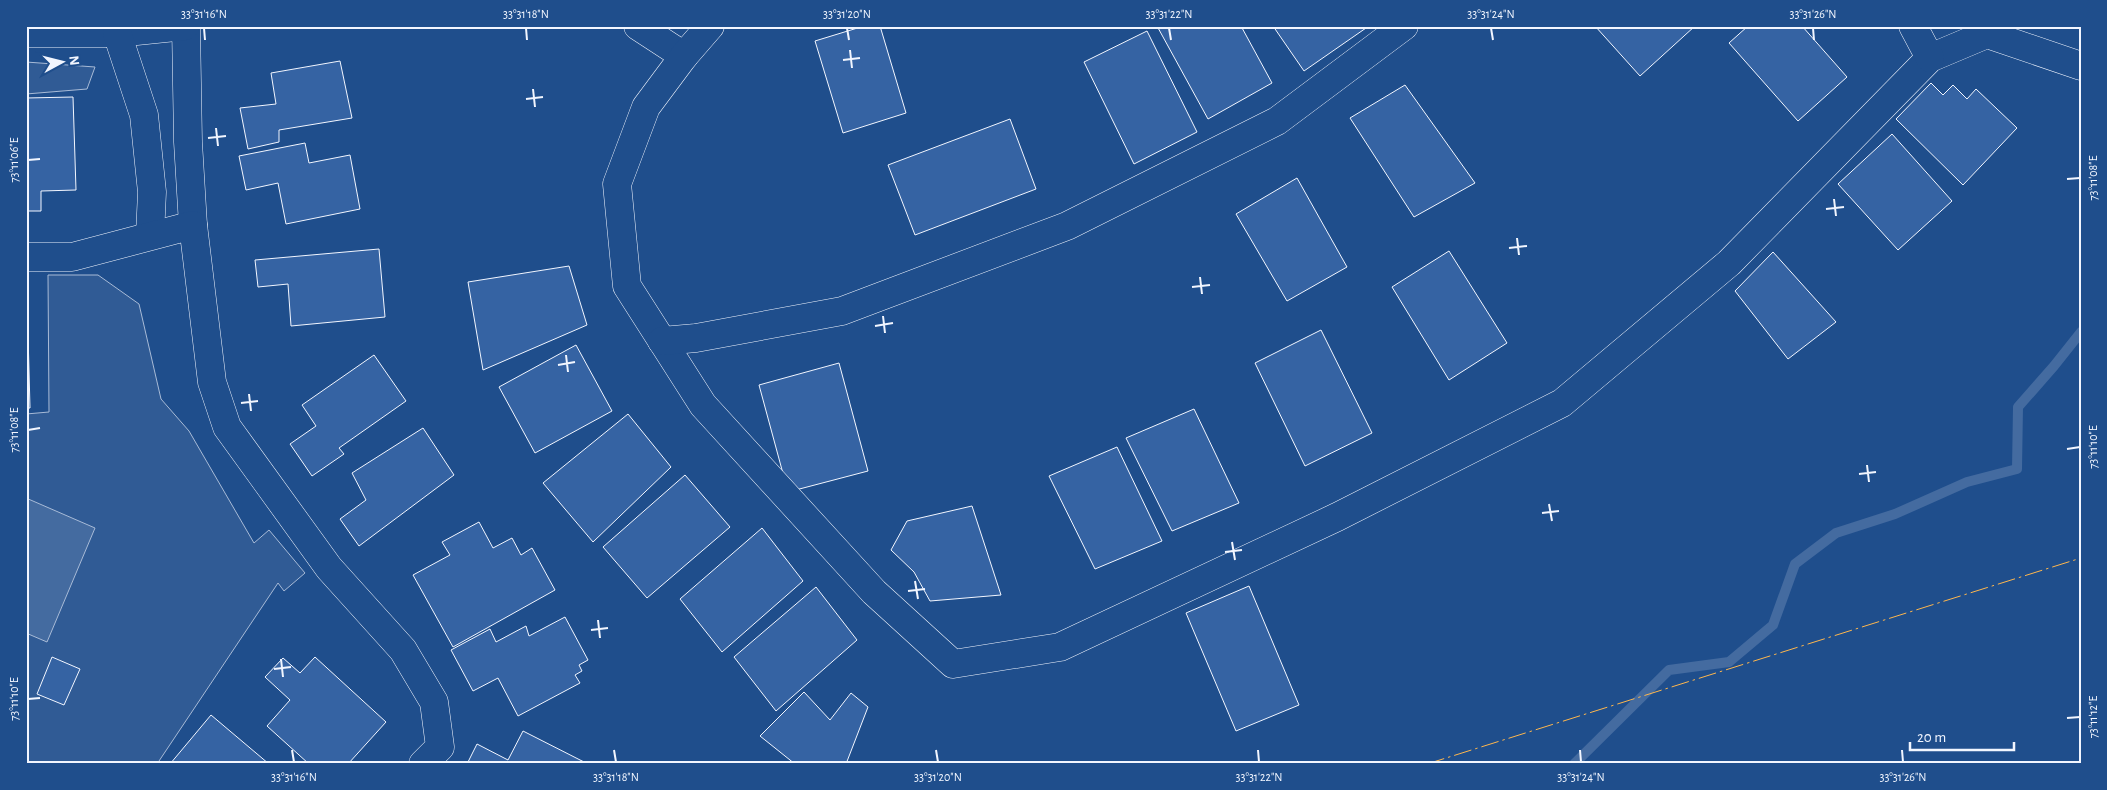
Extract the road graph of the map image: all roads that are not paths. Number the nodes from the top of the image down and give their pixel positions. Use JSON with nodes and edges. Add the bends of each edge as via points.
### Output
{"nodes":[{"id":1,"x":186,"y":26,"type":"edge"},
{"id":2,"x":638,"y":26,"type":"edge"},
{"id":3,"x":710,"y":26,"type":"edge"},
{"id":4,"x":1404,"y":26,"type":"edge"},
{"id":5,"x":1913,"y":26,"type":"edge"},
{"id":6,"x":26,"y":33,"type":"edge"},
{"id":7,"x":117,"y":33,"type":"junction"},
{"id":8,"x":684,"y":56,"type":"junction"},
{"id":9,"x":1930,"y":58,"type":"junction"},
{"id":10,"x":2081,"y":66,"type":"edge"},
{"id":11,"x":193,"y":225,"type":"junction"},
{"id":12,"x":150,"y":235,"type":"junction"},
{"id":13,"x":26,"y":257,"type":"edge"},
{"id":14,"x":662,"y":341,"type":"junction"},
{"id":15,"x":423,"y":764,"type":"edge"}],
"edges":[{"from":1,"to":7,"type":"street"},
{"from":1,"to":11,"type":"street"},
{"from":2,"to":8,"type":"street"},
{"from":3,"to":8,"type":"street"},
{"from":4,"to":14,"type":"street","via":[[1277,121],[1067,226],[842,311],[696,338]]},
{"from":5,"to":9,"type":"street"},
{"from":6,"to":7,"type":"street"},
{"from":7,"to":12,"type":"street","via":[[144,115],[152,192]]},
{"from":8,"to":14,"type":"street","via":[[646,107],[617,184],[627,286]]},
{"from":9,"to":10,"type":"street","via":[[1988,34]]},
{"from":9,"to":14,"type":"street","via":[[1729,263],[1562,403],[1337,517],[1060,647],[953,664],[874,592],[703,405]]},
{"from":11,"to":12,"type":"street"},
{"from":11,"to":15,"type":"street","via":[[212,382],[227,427],[328,568],[403,650],[434,702],[440,747]]},
{"from":12,"to":13,"type":"street","via":[[72,256]]}]}
